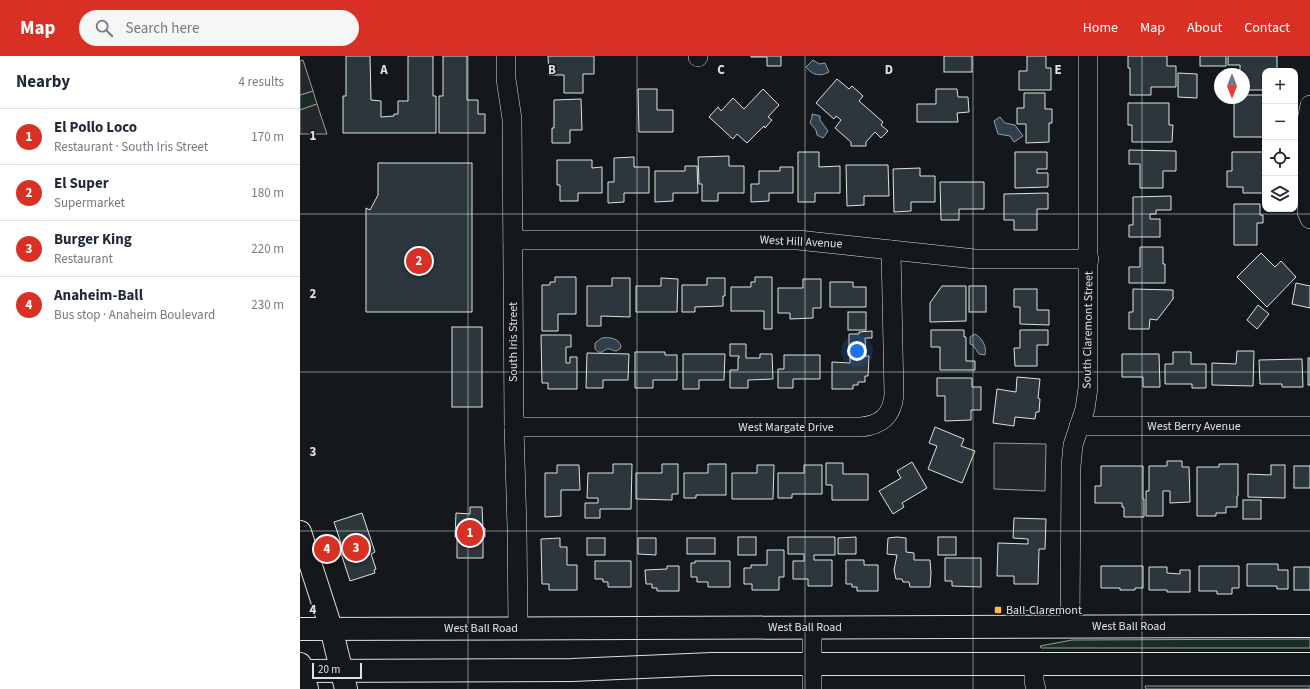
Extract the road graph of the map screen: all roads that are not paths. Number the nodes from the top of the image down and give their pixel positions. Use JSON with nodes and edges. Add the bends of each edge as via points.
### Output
{"nodes":[{"id":1,"x":506,"y":56,"type":"edge"},
{"id":2,"x":1088,"y":56,"type":"edge"},
{"id":3,"x":1310,"y":105,"type":"edge"},
{"id":4,"x":1310,"y":219,"type":"edge"},
{"id":5,"x":512,"y":240,"type":"junction"},
{"id":6,"x":891,"y":250,"type":"junction"},
{"id":7,"x":1088,"y":259,"type":"junction"},
{"id":8,"x":1079,"y":426,"type":"junction"},
{"id":9,"x":1310,"y":426,"type":"edge"},
{"id":10,"x":514,"y":427,"type":"junction"},
{"id":11,"x":300,"y":532,"type":"edge"},
{"id":12,"x":1310,"y":626,"type":"edge"},
{"id":13,"x":812,"y":627,"type":"junction"},
{"id":14,"x":1070,"y":627,"type":"junction"},
{"id":15,"x":331,"y":628,"type":"junction"},
{"id":16,"x":518,"y":628,"type":"junction"},
{"id":17,"x":300,"y":629,"type":"edge"},
{"id":18,"x":812,"y":664,"type":"junction"},
{"id":19,"x":1034,"y":664,"type":"junction"},
{"id":20,"x":1310,"y":664,"type":"edge"},
{"id":21,"x":302,"y":674,"type":"edge"},
{"id":22,"x":344,"y":680,"type":"edge"},
{"id":23,"x":812,"y":689,"type":"edge"},
{"id":24,"x":1036,"y":689,"type":"edge"}],
"edges":[{"from":1,"to":5,"type":"street","name":"South Iris Street","via":[[506,79],[512,119]]},
{"from":2,"to":7,"type":"street","name":"South Claremont Street"},
{"from":3,"to":4,"type":"street","via":[[1307,120],[1307,212]]},
{"from":5,"to":6,"type":"street","name":"West Hill Avenue","via":[[798,240]]},
{"from":5,"to":10,"type":"street","name":"South Iris Street"},
{"from":6,"to":7,"type":"street","name":"West Hill Avenue","via":[[975,259]]},
{"from":6,"to":10,"type":"street","name":"West Margate Drive","via":[[894,395],[891,410],[881,421],[861,427]]},
{"from":7,"to":8,"type":"street","name":"South Claremont Street","via":[[1088,388]]},
{"from":8,"to":9,"type":"street","name":"West Berry Avenue"},
{"from":8,"to":14,"type":"street","name":"South Claremont Street","via":[[1073,444],[1071,466]]},
{"from":10,"to":16,"type":"street","name":"South Iris Street"},
{"from":11,"to":15,"type":"main road"},
{"from":12,"to":14,"type":"main road","name":"West Ball Road"},
{"from":13,"to":14,"type":"main road","name":"West Ball Road"},
{"from":13,"to":16,"type":"main road","name":"West Ball Road"},
{"from":13,"to":18,"type":"street"},
{"from":15,"to":16,"type":"main road","name":"West Ball Road"},
{"from":15,"to":17,"type":"main road","name":"West Ball Road"},
{"from":15,"to":22,"type":"main road"},
{"from":18,"to":19,"type":"main road"},
{"from":18,"to":22,"type":"main road","via":[[712,664]]},
{"from":18,"to":23,"type":"street"},
{"from":19,"to":20,"type":"main road"},
{"from":19,"to":24,"type":"street"},
{"from":21,"to":22,"type":"main road"}]}
